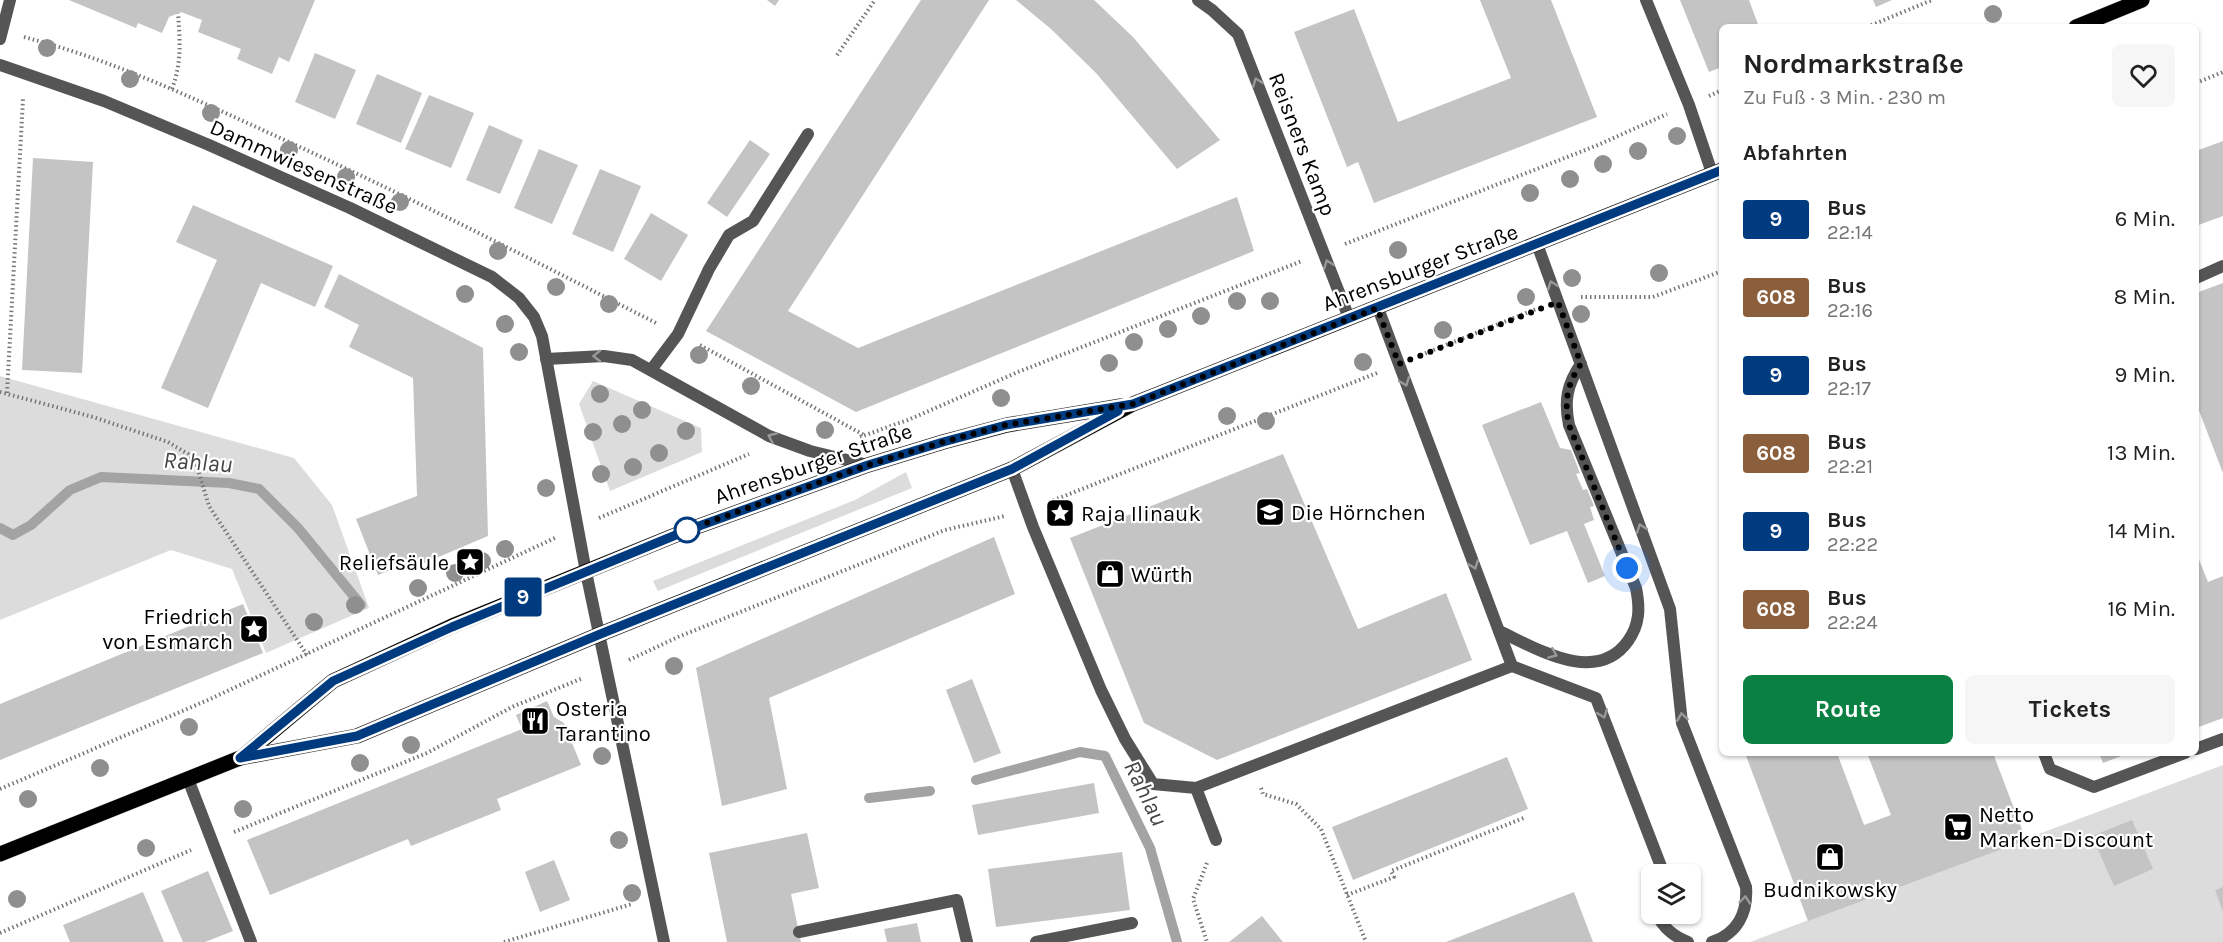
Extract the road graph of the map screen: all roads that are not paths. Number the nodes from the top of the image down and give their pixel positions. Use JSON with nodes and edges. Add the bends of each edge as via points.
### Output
{"nodes":[{"id":1,"x":10,"y":0,"type":"edge"},
{"id":2,"x":1198,"y":0,"type":"edge"},
{"id":3,"x":1646,"y":0,"type":"edge"},
{"id":4,"x":2142,"y":0,"type":"edge"},
{"id":5,"x":2083,"y":24,"type":"edge"},
{"id":6,"x":1,"y":35,"type":"edge"},
{"id":7,"x":0,"y":65,"type":"edge"},
{"id":8,"x":808,"y":134,"type":"dead end"},
{"id":9,"x":1717,"y":172,"type":"edge"},
{"id":10,"x":1537,"y":244,"type":"junction"},
{"id":11,"x":2223,"y":266,"type":"edge"},
{"id":12,"x":2199,"y":277,"type":"edge"},
{"id":13,"x":1377,"y":308,"type":"junction"},
{"id":14,"x":1349,"y":318,"type":"junction"},
{"id":15,"x":546,"y":359,"type":"junction"},
{"id":16,"x":1581,"y":364,"type":"junction"},
{"id":17,"x":651,"y":370,"type":"junction"},
{"id":18,"x":1133,"y":404,"type":"junction"},
{"id":19,"x":868,"y":465,"type":"junction"},
{"id":20,"x":1012,"y":469,"type":"junction"},
{"id":21,"x":585,"y":572,"type":"junction"},
{"id":22,"x":1499,"y":631,"type":"junction"},
{"id":23,"x":598,"y":635,"type":"junction"},
{"id":24,"x":1512,"y":666,"type":"junction"},
{"id":25,"x":2223,"y":739,"type":"edge"},
{"id":26,"x":2199,"y":748,"type":"edge"},
{"id":27,"x":2045,"y":756,"type":"edge"},
{"id":28,"x":2177,"y":756,"type":"edge"},
{"id":29,"x":240,"y":758,"type":"junction"},
{"id":30,"x":188,"y":779,"type":"junction"},
{"id":31,"x":1196,"y":788,"type":"junction"},
{"id":32,"x":1216,"y":840,"type":"road end"},
{"id":33,"x":0,"y":854,"type":"edge"},
{"id":34,"x":1660,"y":864,"type":"edge"},
{"id":35,"x":1132,"y":923,"type":"dead end"},
{"id":36,"x":1661,"y":924,"type":"edge"},
{"id":37,"x":799,"y":932,"type":"dead end"},
{"id":38,"x":251,"y":942,"type":"edge"},
{"id":39,"x":664,"y":942,"type":"edge"},
{"id":40,"x":967,"y":942,"type":"edge"},
{"id":41,"x":1036,"y":942,"type":"edge"},
{"id":42,"x":1688,"y":942,"type":"edge"},
{"id":43,"x":1712,"y":942,"type":"edge"}],
"edges":[{"from":1,"to":6,"type":"street"},
{"from":14,"to":2,"type":"street","name":"Reisners Kamp","one_way":true,"via":[[1238,34]]},
{"from":3,"to":9,"type":"street"},
{"from":4,"to":5,"type":"main road"},
{"from":7,"to":15,"type":"street","name":"Dammwiesenstraße","via":[[104,100],[350,208],[492,277],[519,298],[534,318]]},
{"from":8,"to":17,"type":"street","via":[[753,221],[729,235],[678,334]]},
{"from":9,"to":10,"type":"main road","name":"Ahrensburger Straße"},
{"from":10,"to":13,"type":"main road","name":"Ahrensburger Straße"},
{"from":16,"to":10,"type":"street","one_way":true},
{"from":11,"to":12,"type":"street"},
{"from":13,"to":14,"type":"main road","name":"Ahrensburger Straße"},
{"from":13,"to":22,"type":"street","one_way":true},
{"from":14,"to":18,"type":"main road","name":"Ahrensburger Straße"},
{"from":17,"to":15,"type":"street","one_way":true,"via":[[617,356]]},
{"from":15,"to":21,"type":"street","name":"Dammwiesenstraße"},
{"from":22,"to":16,"type":"street","one_way":true,"via":[[1566,660],[1585,663],[1603,660],[1624,646],[1634,633],[1640,604],[1636,588],[1565,408],[1567,390]]},
{"from":43,"to":16,"type":"street","one_way":true,"via":[[1727,935],[1742,919],[1746,887],[1682,723],[1670,609]]},
{"from":19,"to":17,"type":"street","one_way":true,"via":[[769,436]]},
{"from":18,"to":19,"type":"main road","name":"Ahrensburger Straße","via":[[1006,425]]},
{"from":18,"to":20,"type":"main road","name":"Ahrensburger Straße"},
{"from":19,"to":21,"type":"main road","name":"Ahrensburger Straße"},
{"from":20,"to":23,"type":"main road","name":"Ahrensburger Straße"},
{"from":20,"to":31,"type":"street","via":[[1101,690],[1125,739],[1153,784]]},
{"from":21,"to":23,"type":"street","name":"Dammwiesenstraße"},
{"from":21,"to":29,"type":"main road","name":"Ahrensburger Straße","via":[[333,681]]},
{"from":22,"to":24,"type":"street"},
{"from":23,"to":29,"type":"main road","name":"Ahrensburger Straße","via":[[357,736]]},
{"from":23,"to":39,"type":"street","name":"Dammwiesenstraße"},
{"from":24,"to":31,"type":"street"},
{"from":24,"to":34,"type":"street","one_way":true,"via":[[1596,698]]},
{"from":25,"to":26,"type":"street"},
{"from":27,"to":28,"type":"street","via":[[2050,769],[2094,787]]},
{"from":29,"to":30,"type":"main road","name":"Ahrensburger Straße"},
{"from":30,"to":33,"type":"main road","name":"Ahrensburger Straße"},
{"from":30,"to":38,"type":"street"},
{"from":31,"to":32,"type":"street"},
{"from":35,"to":41,"type":"street"},
{"from":36,"to":42,"type":"street"},
{"from":37,"to":40,"type":"street","via":[[957,900]]}]}
